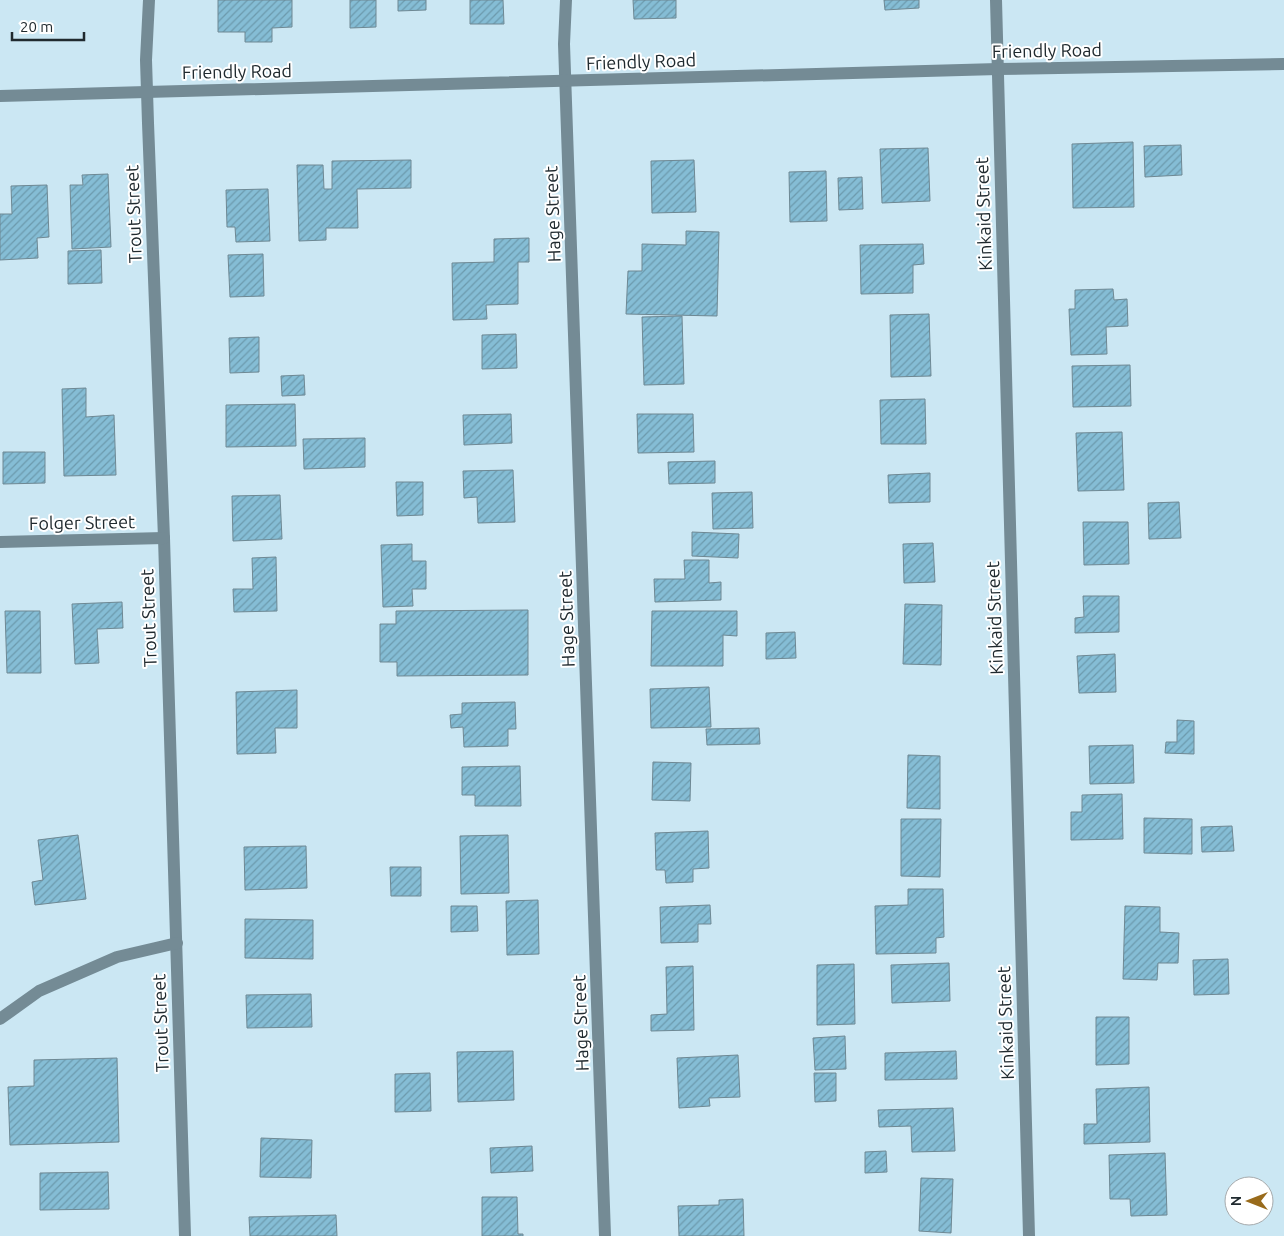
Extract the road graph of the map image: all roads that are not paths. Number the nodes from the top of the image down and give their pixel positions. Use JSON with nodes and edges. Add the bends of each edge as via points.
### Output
{"nodes":[{"id":1,"x":149,"y":0,"type":"edge"},
{"id":2,"x":566,"y":0,"type":"edge"},
{"id":3,"x":996,"y":0,"type":"edge"},
{"id":4,"x":1284,"y":64,"type":"edge"},
{"id":5,"x":998,"y":69,"type":"junction"},
{"id":6,"x":566,"y":82,"type":"junction"},
{"id":7,"x":147,"y":91,"type":"junction"},
{"id":8,"x":0,"y":96,"type":"edge"},
{"id":9,"x":164,"y":538,"type":"junction"},
{"id":10,"x":0,"y":542,"type":"edge"},
{"id":11,"x":177,"y":943,"type":"junction"},
{"id":12,"x":0,"y":1019,"type":"edge"},
{"id":13,"x":185,"y":1236,"type":"edge"},
{"id":14,"x":606,"y":1236,"type":"edge"},
{"id":15,"x":1029,"y":1236,"type":"edge"}],
"edges":[{"from":1,"to":7,"type":"street","name":"Trout Street"},
{"from":2,"to":6,"type":"street","name":"Hage Street"},
{"from":3,"to":5,"type":"street","name":"Kinkaid Street"},
{"from":4,"to":5,"type":"street","name":"Friendly Road"},
{"from":5,"to":6,"type":"street","name":"Friendly Road"},
{"from":5,"to":15,"type":"street","name":"Kinkaid Street"},
{"from":6,"to":7,"type":"street","name":"Friendly Road"},
{"from":6,"to":14,"type":"street","name":"Hage Street"},
{"from":7,"to":8,"type":"street","name":"Friendly Road"},
{"from":7,"to":9,"type":"street","name":"Trout Street"},
{"from":9,"to":10,"type":"street","name":"Folger Street"},
{"from":9,"to":11,"type":"street","name":"Trout Street"},
{"from":11,"to":12,"type":"street","via":[[117,957],[39,991]]},
{"from":11,"to":13,"type":"street","name":"Trout Street"}]}
